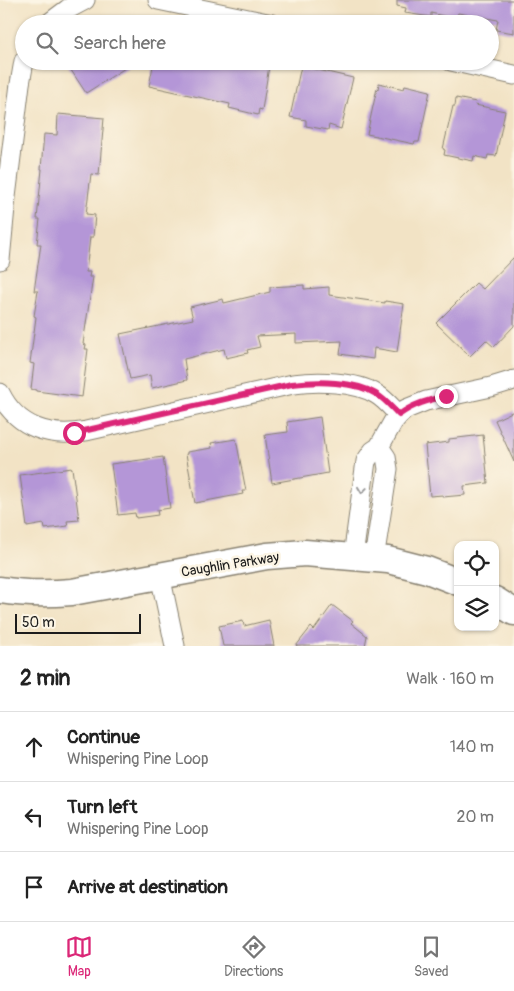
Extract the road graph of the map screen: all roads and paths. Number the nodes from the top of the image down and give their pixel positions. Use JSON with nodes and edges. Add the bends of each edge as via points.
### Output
{"nodes":[{"id":1,"x":85,"y":0,"type":"edge"},
{"id":2,"x":158,"y":0,"type":"edge"},
{"id":3,"x":60,"y":15,"type":"edge"},
{"id":4,"x":229,"y":15,"type":"edge"},
{"id":5,"x":22,"y":70,"type":"edge"},
{"id":6,"x":495,"y":70,"type":"edge"},
{"id":7,"x":514,"y":74,"type":"edge"},
{"id":8,"x":3,"y":196,"type":"edge"},
{"id":9,"x":0,"y":260,"type":"edge"},
{"id":10,"x":514,"y":380,"type":"edge"},
{"id":11,"x":0,"y":393,"type":"edge"},
{"id":12,"x":399,"y":415,"type":"junction"},
{"id":13,"x":364,"y":558,"type":"junction"},
{"id":14,"x":160,"y":575,"type":"junction"},
{"id":15,"x":454,"y":580,"type":"edge"},
{"id":16,"x":0,"y":590,"type":"edge"},
{"id":17,"x":499,"y":603,"type":"edge"},
{"id":18,"x":514,"y":612,"type":"edge"},
{"id":19,"x":175,"y":646,"type":"edge"}],
"edges":[{"from":1,"to":3,"type":"street"},
{"from":2,"to":4,"type":"street"},
{"from":5,"to":8,"type":"street"},
{"from":6,"to":7,"type":"street"},
{"from":8,"to":9,"type":"street"},
{"from":10,"to":12,"type":"street","via":[[426,401]]},
{"from":11,"to":12,"type":"street","via":[[23,421],[56,433],[86,431],[305,382],[363,388],[382,398]]},
{"from":12,"to":13,"type":"street","via":[[379,447],[386,457],[388,469]]},
{"from":13,"to":14,"type":"street","name":"Caughlin Parkway","via":[[305,553],[267,556]]},
{"from":13,"to":15,"type":"street","name":"Caughlin Parkway","via":[[388,560]]},
{"from":14,"to":16,"type":"street","name":"Caughlin Parkway","via":[[72,592],[45,594]]},
{"from":14,"to":19,"type":"street"},
{"from":17,"to":18,"type":"street"}]}
